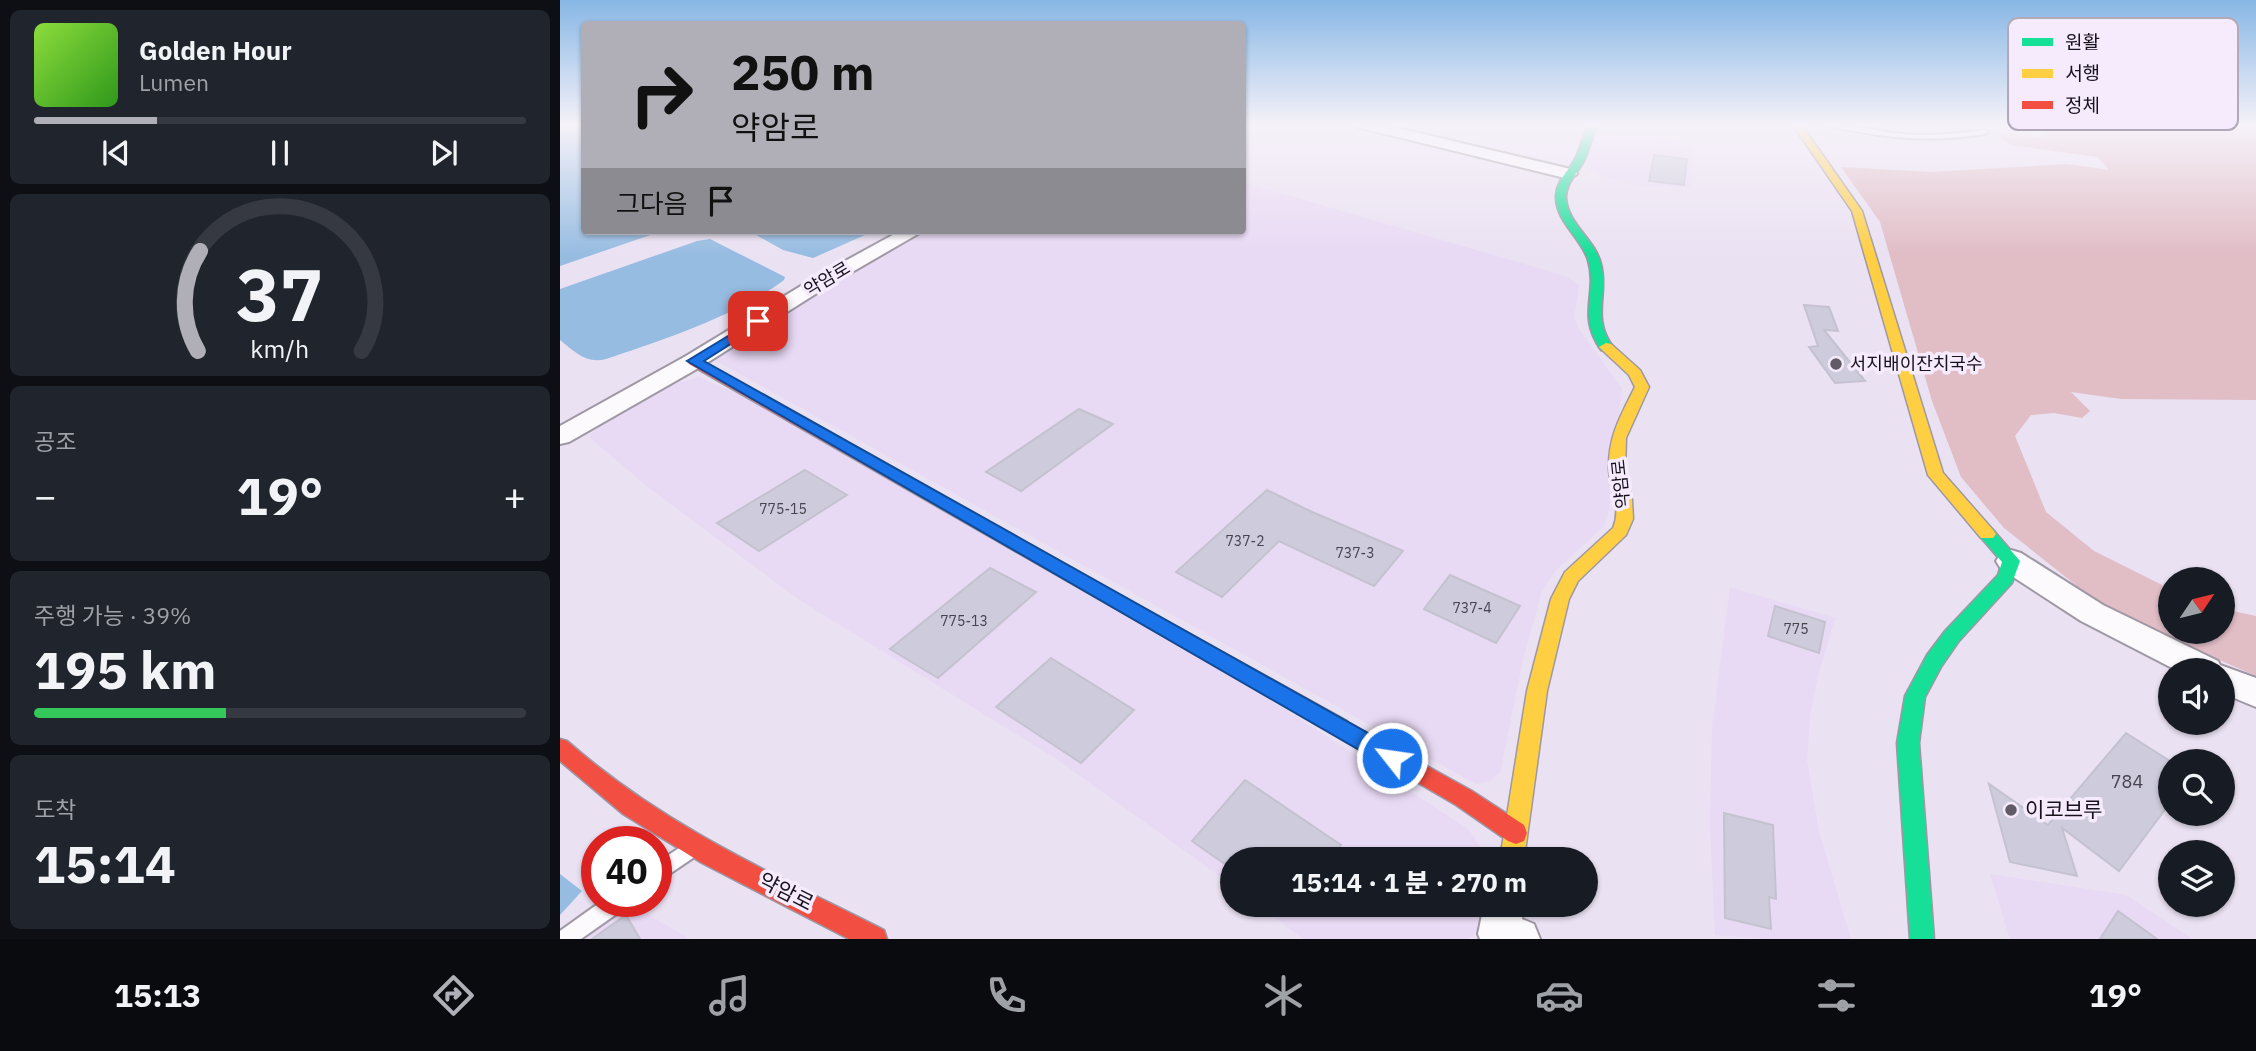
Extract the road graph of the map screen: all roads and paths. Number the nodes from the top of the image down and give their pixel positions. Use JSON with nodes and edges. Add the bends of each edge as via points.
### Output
{"nodes":[{"id":1,"x":1543,"y":168,"type":"edge"},
{"id":2,"x":1573,"y":168,"type":"edge"},
{"id":3,"x":1827,"y":168,"type":"edge"},
{"id":4,"x":1569,"y":174,"type":"junction"},
{"id":5,"x":907,"y":235,"type":"edge"},
{"id":6,"x":694,"y":361,"type":"junction"},
{"id":7,"x":560,"y":436,"type":"edge"},
{"id":8,"x":2011,"y":561,"type":"junction"},
{"id":9,"x":2182,"y":658,"type":"edge"},
{"id":10,"x":2235,"y":684,"type":"edge"},
{"id":11,"x":2256,"y":693,"type":"edge"},
{"id":12,"x":560,"y":748,"type":"edge"},
{"id":13,"x":1516,"y":833,"type":"junction"},
{"id":14,"x":696,"y":846,"type":"junction"},
{"id":15,"x":1514,"y":847,"type":"edge"},
{"id":16,"x":672,"y":863,"type":"edge"},
{"id":17,"x":596,"y":917,"type":"edge"},
{"id":18,"x":1502,"y":917,"type":"edge"},
{"id":19,"x":565,"y":939,"type":"edge"},
{"id":20,"x":876,"y":939,"type":"edge"},
{"id":21,"x":1519,"y":939,"type":"edge"},
{"id":22,"x":1922,"y":939,"type":"edge"}],
"edges":[{"from":1,"to":4,"type":"street"},
{"from":2,"to":4,"type":"street","name":"약암로"},
{"from":3,"to":8,"type":"street","via":[[1857,211],[1936,475]]},
{"from":4,"to":13,"type":"street","name":"약암로","via":[[1560,199],[1594,257],[1597,294],[1593,327],[1599,339],[1640,378],[1642,387],[1618,438],[1617,471],[1625,519],[1620,531],[1571,577],[1560,599],[1537,691]]},
{"from":5,"to":6,"type":"street","name":"약암로"},
{"from":6,"to":7,"type":"street","name":"약암로"},
{"from":6,"to":13,"type":"street","via":[[1464,799]]},
{"from":8,"to":9,"type":"street","via":[[2092,613]]},
{"from":8,"to":22,"type":"street","via":[[2006,578],[1952,636],[1915,696],[1908,743]]},
{"from":10,"to":11,"type":"street"},
{"from":12,"to":14,"type":"street","name":"약암로","via":[[618,799]]},
{"from":13,"to":15,"type":"street","name":"약암로"},
{"from":14,"to":16,"type":"lane"},
{"from":14,"to":20,"type":"street","name":"약암로"},
{"from":17,"to":19,"type":"lane"},
{"from":18,"to":21,"type":"street","via":[[1499,934]]}]}
